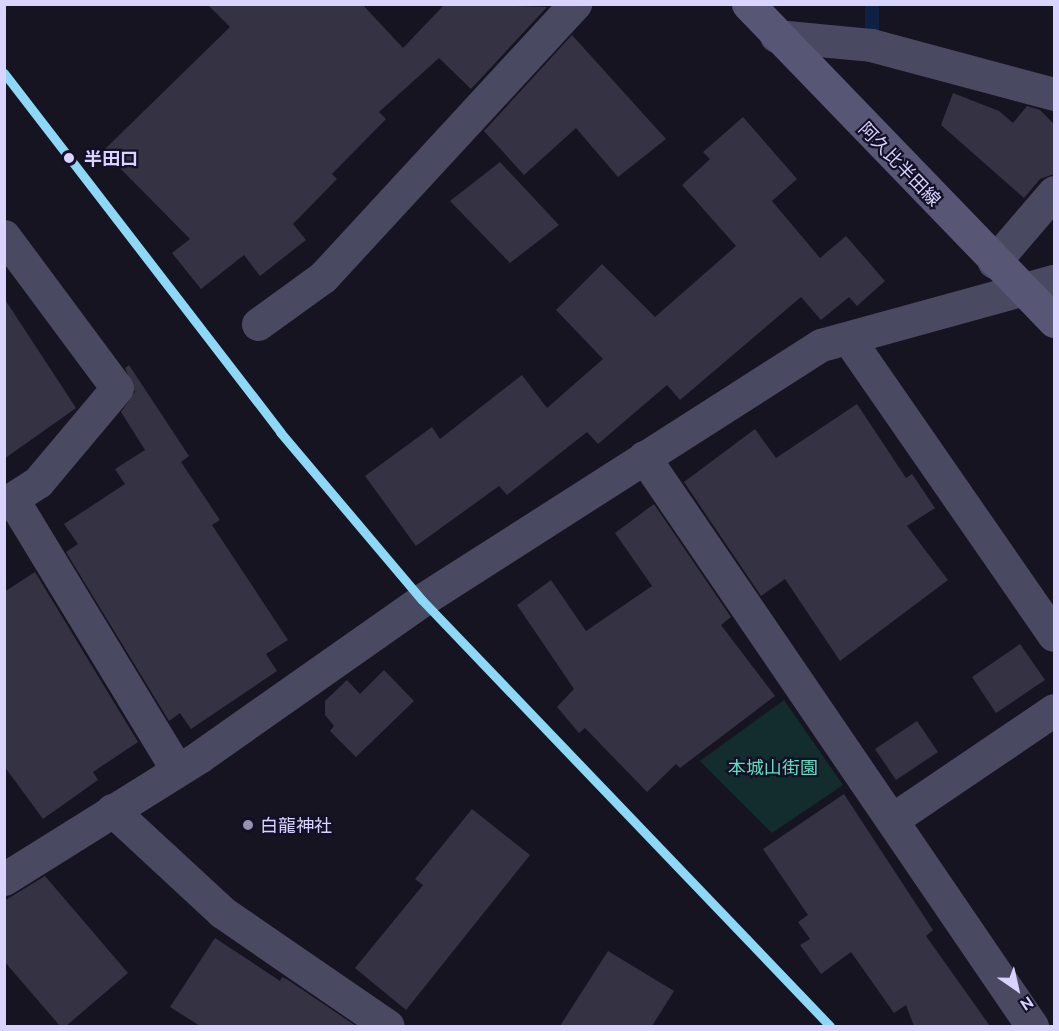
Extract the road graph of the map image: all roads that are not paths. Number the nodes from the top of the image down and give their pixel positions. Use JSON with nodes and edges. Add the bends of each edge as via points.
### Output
{"nodes":[{"id":1,"x":575,"y":4,"type":"edge"},
{"id":2,"x":748,"y":4,"type":"edge"},
{"id":3,"x":776,"y":36,"type":"junction"},
{"id":4,"x":1054,"y":94,"type":"edge"},
{"id":5,"x":1054,"y":192,"type":"edge"},
{"id":6,"x":4,"y":236,"type":"edge"},
{"id":7,"x":994,"y":262,"type":"junction"},
{"id":8,"x":1054,"y":281,"type":"edge"},
{"id":9,"x":1019,"y":288,"type":"junction"},
{"id":10,"x":1054,"y":321,"type":"edge"},
{"id":11,"x":258,"y":324,"type":"dead end"},
{"id":12,"x":848,"y":338,"type":"junction"},
{"id":13,"x":644,"y":457,"type":"junction"},
{"id":14,"x":9,"y":502,"type":"edge"},
{"id":15,"x":1054,"y":634,"type":"edge"},
{"id":16,"x":1054,"y":710,"type":"edge"},
{"id":17,"x":177,"y":770,"type":"junction"},
{"id":18,"x":112,"y":810,"type":"junction"},
{"id":19,"x":893,"y":819,"type":"junction"},
{"id":20,"x":4,"y":879,"type":"edge"},
{"id":21,"x":388,"y":1026,"type":"edge"},
{"id":22,"x":1032,"y":1026,"type":"edge"}],
"edges":[{"from":1,"to":11,"type":"street","via":[[323,277]]},
{"from":2,"to":3,"type":"main road","name":"阿久比半田線"},
{"from":3,"to":4,"type":"street","via":[[870,45]]},
{"from":3,"to":7,"type":"main road","name":"阿久比半田線"},
{"from":5,"to":7,"type":"street"},
{"from":6,"to":14,"type":"street","via":[[117,388],[38,482]]},
{"from":7,"to":9,"type":"main road","name":"阿久比半田線"},
{"from":8,"to":9,"type":"street"},
{"from":9,"to":10,"type":"main road","name":"阿久比半田線"},
{"from":9,"to":12,"type":"street"},
{"from":12,"to":13,"type":"street","via":[[821,345]]},
{"from":12,"to":15,"type":"street"},
{"from":13,"to":17,"type":"street","via":[[422,600]]},
{"from":13,"to":19,"type":"street"},
{"from":14,"to":17,"type":"street"},
{"from":16,"to":19,"type":"street"},
{"from":17,"to":18,"type":"street"},
{"from":18,"to":20,"type":"street"},
{"from":18,"to":21,"type":"street","via":[[222,912]]},
{"from":19,"to":22,"type":"street"}]}
